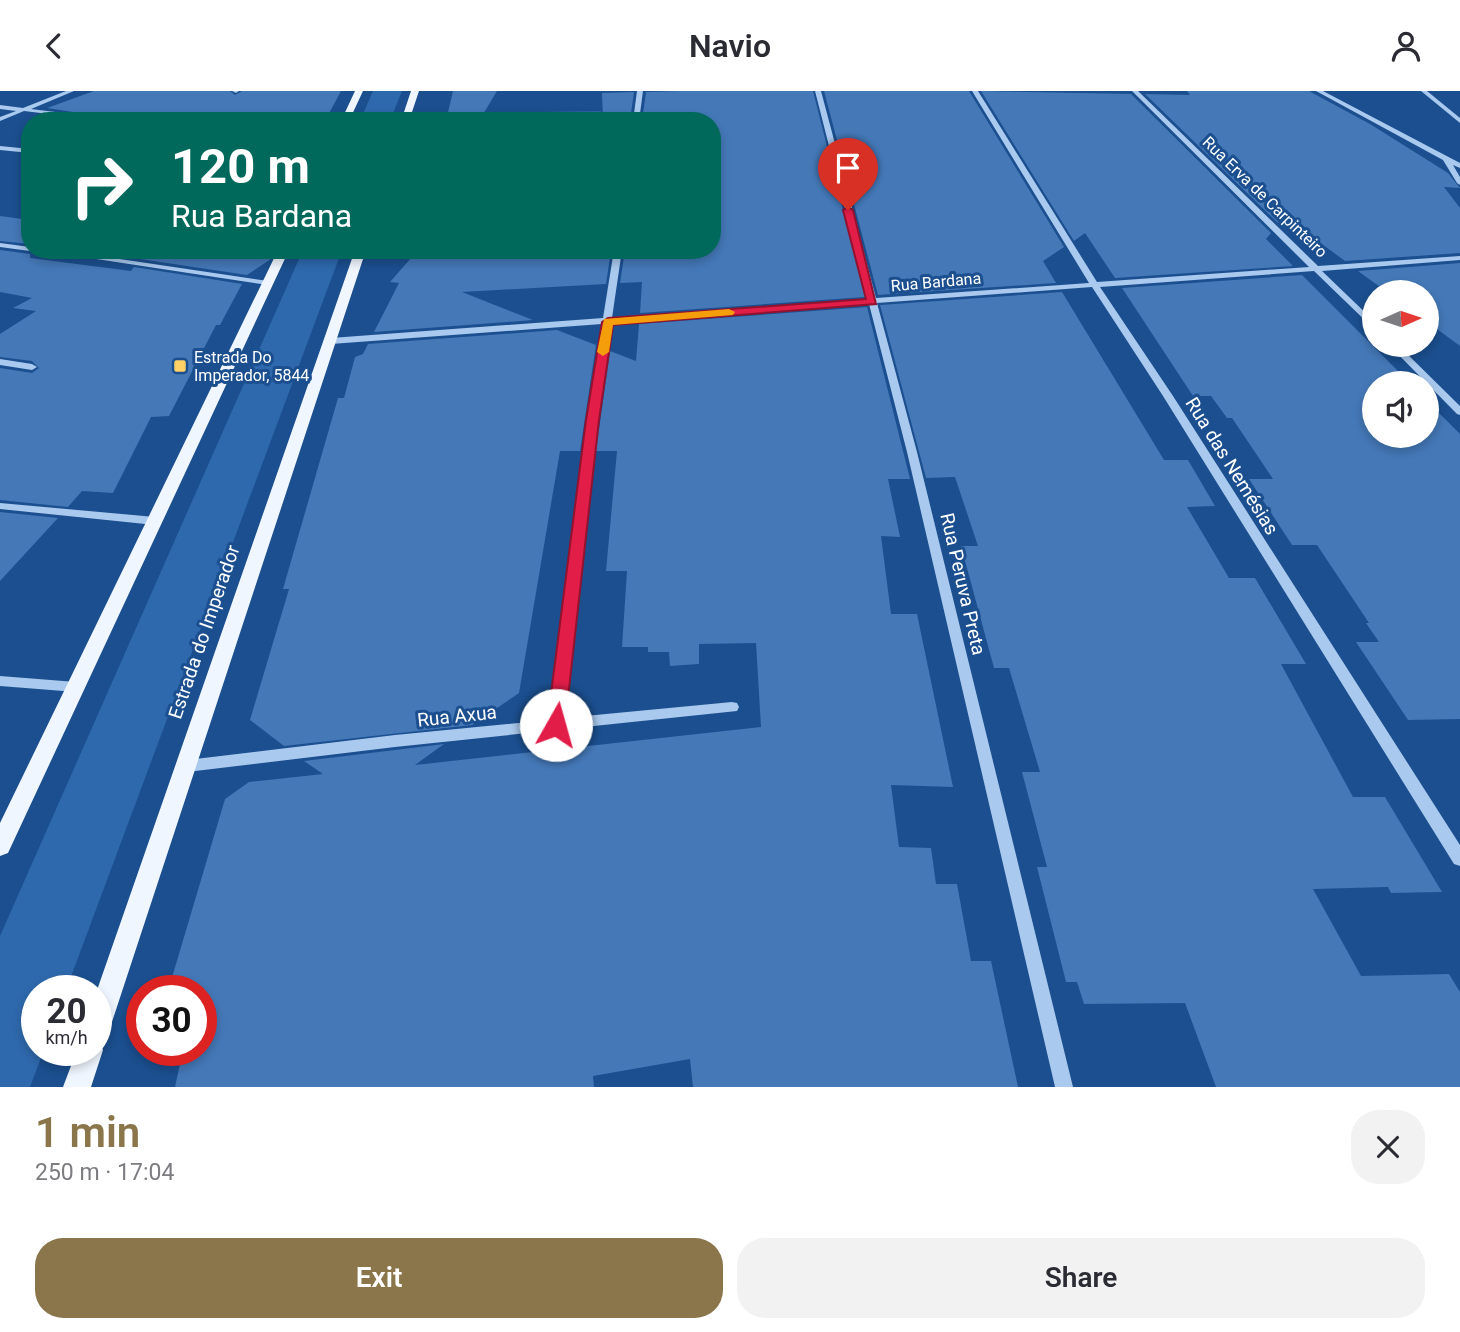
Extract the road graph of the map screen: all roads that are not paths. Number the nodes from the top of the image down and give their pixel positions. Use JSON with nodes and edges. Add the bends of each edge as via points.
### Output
{"nodes":[{"id":1,"x":71,"y":91,"type":"edge"},
{"id":2,"x":359,"y":91,"type":"edge"},
{"id":3,"x":415,"y":91,"type":"edge"},
{"id":4,"x":640,"y":91,"type":"edge"},
{"id":5,"x":818,"y":91,"type":"edge"},
{"id":6,"x":975,"y":91,"type":"edge"},
{"id":7,"x":1135,"y":91,"type":"edge"},
{"id":8,"x":1319,"y":91,"type":"edge"},
{"id":9,"x":1424,"y":91,"type":"edge"},
{"id":10,"x":0,"y":107,"type":"edge"},
{"id":11,"x":25,"y":109,"type":"junction"},
{"id":12,"x":50,"y":112,"type":"edge"},
{"id":13,"x":349,"y":112,"type":"edge"},
{"id":14,"x":408,"y":112,"type":"edge"},
{"id":15,"x":637,"y":112,"type":"edge"},
{"id":16,"x":0,"y":119,"type":"edge"},
{"id":17,"x":1460,"y":121,"type":"edge"},
{"id":18,"x":0,"y":148,"type":"edge"},
{"id":19,"x":21,"y":150,"type":"edge"},
{"id":20,"x":1446,"y":159,"type":"junction"},
{"id":21,"x":1460,"y":166,"type":"edge"},
{"id":22,"x":1460,"y":183,"type":"edge"},
{"id":23,"x":0,"y":245,"type":"edge"},
{"id":24,"x":21,"y":248,"type":"edge"},
{"id":25,"x":1460,"y":258,"type":"edge"},
{"id":26,"x":103,"y":259,"type":"edge"},
{"id":27,"x":280,"y":259,"type":"edge"},
{"id":28,"x":358,"y":259,"type":"edge"},
{"id":29,"x":617,"y":259,"type":"edge"},
{"id":30,"x":1315,"y":268,"type":"junction"},
{"id":31,"x":268,"y":283,"type":"junction"},
{"id":32,"x":1094,"y":284,"type":"junction"},
{"id":33,"x":872,"y":302,"type":"junction"},
{"id":34,"x":1362,"y":314,"type":"edge"},
{"id":35,"x":608,"y":322,"type":"junction"},
{"id":36,"x":331,"y":341,"type":"junction"},
{"id":37,"x":1405,"y":357,"type":"edge"},
{"id":38,"x":0,"y":362,"type":"edge"},
{"id":39,"x":32,"y":367,"type":"dead end"},
{"id":40,"x":1460,"y":412,"type":"edge"},
{"id":41,"x":0,"y":506,"type":"edge"},
{"id":42,"x":155,"y":520,"type":"junction"},
{"id":43,"x":0,"y":681,"type":"edge"},
{"id":44,"x":76,"y":687,"type":"junction"},
{"id":45,"x":732,"y":707,"type":"dead end"},
{"id":46,"x":556,"y":725,"type":"junction"},
{"id":47,"x":187,"y":766,"type":"junction"},
{"id":48,"x":0,"y":846,"type":"edge"},
{"id":49,"x":1460,"y":859,"type":"edge"},
{"id":50,"x":112,"y":984,"type":"edge"},
{"id":51,"x":84,"y":1066,"type":"edge"},
{"id":52,"x":77,"y":1087,"type":"edge"},
{"id":53,"x":1064,"y":1087,"type":"edge"}],
"edges":[{"from":1,"to":11,"type":"street"},
{"from":2,"to":13,"type":"main road"},
{"from":3,"to":14,"type":"main road"},
{"from":4,"to":15,"type":"street"},
{"from":5,"to":33,"type":"street","name":"Rua Peruva Preta"},
{"from":6,"to":32,"type":"street","name":"Rua das Nemésias"},
{"from":7,"to":30,"type":"street","name":"Rua Erva de Carpinteiro"},
{"from":8,"to":20,"type":"street"},
{"from":9,"to":17,"type":"street"},
{"from":10,"to":11,"type":"street"},
{"from":11,"to":12,"type":"street"},
{"from":11,"to":16,"type":"street"},
{"from":18,"to":19,"type":"street"},
{"from":20,"to":21,"type":"street"},
{"from":20,"to":22,"type":"street"},
{"from":23,"to":24,"type":"street"},
{"from":25,"to":30,"type":"street","name":"Rua Bardana"},
{"from":26,"to":31,"type":"street"},
{"from":27,"to":31,"type":"main road"},
{"from":28,"to":36,"type":"main road","name":"Estrada do Imperador"},
{"from":29,"to":35,"type":"street"},
{"from":30,"to":32,"type":"street","name":"Rua Bardana"},
{"from":30,"to":34,"type":"street","name":"Rua Erva de Carpinteiro"},
{"from":31,"to":42,"type":"main road"},
{"from":32,"to":33,"type":"street","name":"Rua Bardana"},
{"from":32,"to":49,"type":"street","name":"Rua das Nemésias"},
{"from":33,"to":35,"type":"street","name":"Rua Bardana"},
{"from":33,"to":53,"type":"street","name":"Rua Peruva Preta"},
{"from":35,"to":36,"type":"street","name":"Rua Bardana"},
{"from":35,"to":46,"type":"street"},
{"from":36,"to":47,"type":"main road","name":"Estrada do Imperador"},
{"from":37,"to":40,"type":"street"},
{"from":38,"to":39,"type":"street"},
{"from":41,"to":42,"type":"street"},
{"from":42,"to":44,"type":"main road"},
{"from":43,"to":44,"type":"street"},
{"from":44,"to":48,"type":"main road"},
{"from":45,"to":46,"type":"street","name":"Rua Axua"},
{"from":46,"to":47,"type":"street","name":"Rua Axua"},
{"from":47,"to":50,"type":"main road","name":"Estrada do Imperador"},
{"from":51,"to":52,"type":"main road"}]}
